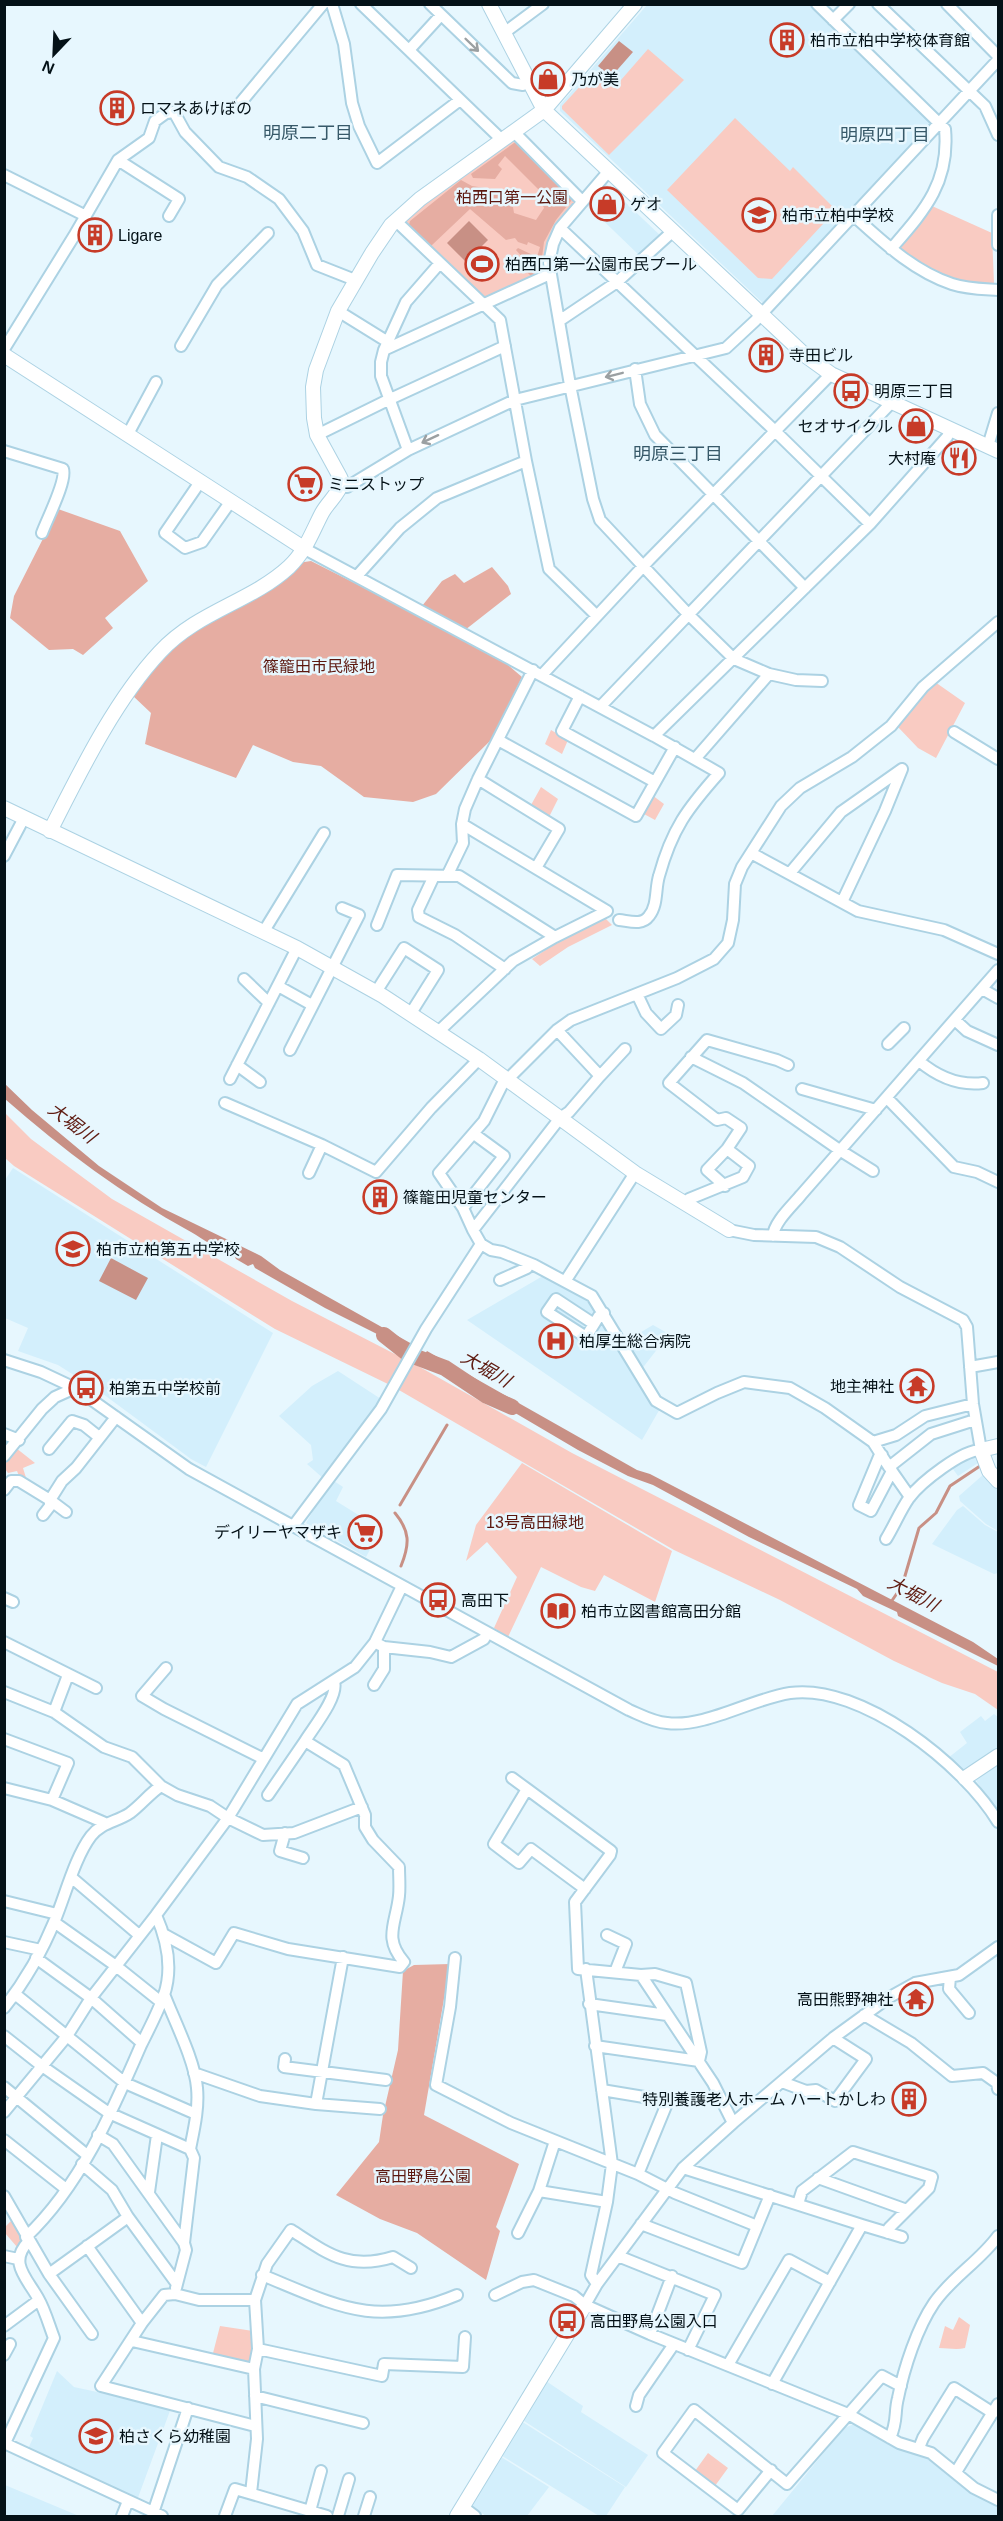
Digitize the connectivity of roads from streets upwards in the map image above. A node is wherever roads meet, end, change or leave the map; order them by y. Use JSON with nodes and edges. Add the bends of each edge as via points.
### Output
{"nodes":[{"id":1,"x":323,"y":4,"type":"edge"},
{"id":2,"x":332,"y":4,"type":"edge"},
{"id":3,"x":361,"y":4,"type":"edge"},
{"id":4,"x":430,"y":4,"type":"edge"},
{"id":5,"x":489,"y":4,"type":"edge"},
{"id":6,"x":543,"y":4,"type":"edge"},
{"id":7,"x":635,"y":4,"type":"edge"},
{"id":8,"x":817,"y":4,"type":"edge"},
{"id":9,"x":849,"y":4,"type":"edge"},
{"id":10,"x":878,"y":4,"type":"edge"},
{"id":11,"x":947,"y":4,"type":"edge"},
{"id":12,"x":441,"y":15,"type":"junction"},
{"id":13,"x":833,"y":20,"type":"junction"},
{"id":14,"x":504,"y":33,"type":"junction"},
{"id":15,"x":409,"y":50,"type":"junction"},
{"id":16,"x":999,"y":58,"type":"edge"},
{"id":17,"x":530,"y":81,"type":"junction"},
{"id":18,"x":970,"y":91,"type":"junction"},
{"id":19,"x":460,"y":100,"type":"junction"},
{"id":20,"x":237,"y":107,"type":"dead end"},
{"id":21,"x":544,"y":110,"type":"junction"},
{"id":22,"x":940,"y":123,"type":"junction"},
{"id":23,"x":514,"y":132,"type":"junction"},
{"id":24,"x":999,"y":135,"type":"edge"},
{"id":25,"x":502,"y":140,"type":"junction"},
{"id":26,"x":118,"y":160,"type":"junction"},
{"id":27,"x":608,"y":172,"type":"junction"},
{"id":28,"x":4,"y":175,"type":"edge"},
{"id":29,"x":582,"y":201,"type":"junction"},
{"id":30,"x":853,"y":215,"type":"junction"},
{"id":31,"x":999,"y":215,"type":"edge"},
{"id":32,"x":86,"y":216,"type":"junction"},
{"id":33,"x":169,"y":216,"type":"dead end"},
{"id":34,"x":396,"y":221,"type":"junction"},
{"id":35,"x":560,"y":228,"type":"junction"},
{"id":36,"x":672,"y":232,"type":"junction"},
{"id":37,"x":268,"y":233,"type":"dead end"},
{"id":38,"x":999,"y":245,"type":"edge"},
{"id":39,"x":891,"y":249,"type":"junction"},
{"id":40,"x":440,"y":263,"type":"junction"},
{"id":41,"x":550,"y":274,"type":"junction"},
{"id":42,"x":355,"y":280,"type":"junction"},
{"id":43,"x":617,"y":282,"type":"junction"},
{"id":44,"x":999,"y":290,"type":"edge"},
{"id":45,"x":483,"y":303,"type":"junction"},
{"id":46,"x":338,"y":311,"type":"junction"},
{"id":47,"x":761,"y":315,"type":"junction"},
{"id":48,"x":559,"y":321,"type":"junction"},
{"id":49,"x":181,"y":346,"type":"dead end"},
{"id":50,"x":386,"y":346,"type":"junction"},
{"id":51,"x":505,"y":346,"type":"junction"},
{"id":52,"x":4,"y":349,"type":"edge"},
{"id":53,"x":4,"y":355,"type":"edge"},
{"id":54,"x":695,"y":355,"type":"junction"},
{"id":55,"x":635,"y":369,"type":"junction"},
{"id":56,"x":831,"y":374,"type":"junction"},
{"id":57,"x":156,"y":382,"type":"dead end"},
{"id":58,"x":570,"y":385,"type":"junction"},
{"id":59,"x":388,"y":400,"type":"junction"},
{"id":60,"x":515,"y":400,"type":"junction"},
{"id":61,"x":892,"y":402,"type":"junction"},
{"id":62,"x":999,"y":413,"type":"edge"},
{"id":63,"x":951,"y":429,"type":"junction"},
{"id":64,"x":775,"y":431,"type":"junction"},
{"id":65,"x":128,"y":434,"type":"junction"},
{"id":66,"x":317,"y":435,"type":"junction"},
{"id":67,"x":993,"y":449,"type":"edge"},
{"id":68,"x":408,"y":450,"type":"junction"},
{"id":69,"x":4,"y":451,"type":"edge"},
{"id":70,"x":526,"y":461,"type":"junction"},
{"id":71,"x":821,"y":476,"type":"junction"},
{"id":72,"x":200,"y":482,"type":"junction"},
{"id":73,"x":342,"y":485,"type":"junction"},
{"id":74,"x":712,"y":495,"type":"junction"},
{"id":75,"x":231,"y":501,"type":"junction"},
{"id":76,"x":870,"y":524,"type":"junction"},
{"id":77,"x":42,"y":533,"type":"dead end"},
{"id":78,"x":759,"y":541,"type":"junction"},
{"id":79,"x":305,"y":549,"type":"junction"},
{"id":80,"x":642,"y":566,"type":"junction"},
{"id":81,"x":357,"y":576,"type":"junction"},
{"id":82,"x":805,"y":588,"type":"junction"},
{"id":83,"x":689,"y":615,"type":"junction"},
{"id":84,"x":597,"y":616,"type":"junction"},
{"id":85,"x":999,"y":622,"type":"edge"},
{"id":86,"x":734,"y":658,"type":"junction"},
{"id":87,"x":537,"y":673,"type":"junction"},
{"id":88,"x":769,"y":674,"type":"junction"},
{"id":89,"x":822,"y":681,"type":"dead end"},
{"id":90,"x":580,"y":696,"type":"junction"},
{"id":91,"x":600,"y":707,"type":"junction"},
{"id":92,"x":954,"y":732,"type":"dead end"},
{"id":93,"x":654,"y":736,"type":"junction"},
{"id":94,"x":498,"y":740,"type":"junction"},
{"id":95,"x":675,"y":747,"type":"junction"},
{"id":96,"x":695,"y":759,"type":"junction"},
{"id":97,"x":999,"y":759,"type":"edge"},
{"id":98,"x":478,"y":779,"type":"junction"},
{"id":99,"x":655,"y":782,"type":"junction"},
{"id":100,"x":4,"y":808,"type":"edge"},
{"id":101,"x":24,"y":818,"type":"junction"},
{"id":102,"x":462,"y":824,"type":"junction"},
{"id":103,"x":50,"y":831,"type":"junction"},
{"id":104,"x":324,"y":833,"type":"dead end"},
{"id":105,"x":751,"y":854,"type":"junction"},
{"id":106,"x":4,"y":856,"type":"edge"},
{"id":107,"x":536,"y":868,"type":"junction"},
{"id":108,"x":790,"y":873,"type":"junction"},
{"id":109,"x":448,"y":874,"type":"junction"},
{"id":110,"x":434,"y":876,"type":"junction"},
{"id":111,"x":842,"y":902,"type":"junction"},
{"id":112,"x":342,"y":908,"type":"dead end"},
{"id":113,"x":619,"y":920,"type":"dead end"},
{"id":114,"x":377,"y":925,"type":"dead end"},
{"id":115,"x":264,"y":931,"type":"junction"},
{"id":116,"x":555,"y":937,"type":"junction"},
{"id":117,"x":297,"y":948,"type":"junction"},
{"id":118,"x":999,"y":954,"type":"edge"},
{"id":119,"x":333,"y":968,"type":"junction"},
{"id":120,"x":505,"y":969,"type":"junction"},
{"id":121,"x":999,"y":970,"type":"edge"},
{"id":122,"x":244,"y":979,"type":"dead end"},
{"id":123,"x":278,"y":986,"type":"junction"},
{"id":124,"x":982,"y":989,"type":"junction"},
{"id":125,"x":376,"y":992,"type":"junction"},
{"id":126,"x":637,"y":994,"type":"junction"},
{"id":127,"x":999,"y":998,"type":"edge"},
{"id":128,"x":269,"y":1003,"type":"junction"},
{"id":129,"x":312,"y":1005,"type":"junction"},
{"id":130,"x":678,"y":1005,"type":"dead end"},
{"id":131,"x":411,"y":1013,"type":"junction"},
{"id":132,"x":955,"y":1020,"type":"junction"},
{"id":133,"x":904,"y":1028,"type":"dead end"},
{"id":134,"x":557,"y":1030,"type":"junction"},
{"id":135,"x":439,"y":1031,"type":"junction"},
{"id":136,"x":888,"y":1044,"type":"dead end"},
{"id":137,"x":999,"y":1045,"type":"edge"},
{"id":138,"x":625,"y":1049,"type":"dead end"},
{"id":139,"x":290,"y":1050,"type":"dead end"},
{"id":140,"x":691,"y":1057,"type":"junction"},
{"id":141,"x":479,"y":1059,"type":"junction"},
{"id":142,"x":919,"y":1061,"type":"junction"},
{"id":143,"x":237,"y":1065,"type":"junction"},
{"id":144,"x":788,"y":1065,"type":"dead end"},
{"id":145,"x":600,"y":1076,"type":"junction"},
{"id":146,"x":230,"y":1079,"type":"dead end"},
{"id":147,"x":508,"y":1080,"type":"junction"},
{"id":148,"x":260,"y":1082,"type":"dead end"},
{"id":149,"x":983,"y":1083,"type":"dead end"},
{"id":150,"x":802,"y":1089,"type":"dead end"},
{"id":151,"x":887,"y":1098,"type":"junction"},
{"id":152,"x":225,"y":1103,"type":"dead end"},
{"id":153,"x":876,"y":1110,"type":"junction"},
{"id":154,"x":560,"y":1118,"type":"junction"},
{"id":155,"x":474,"y":1134,"type":"junction"},
{"id":156,"x":322,"y":1145,"type":"junction"},
{"id":157,"x":727,"y":1149,"type":"junction"},
{"id":158,"x":841,"y":1151,"type":"junction"},
{"id":159,"x":873,"y":1171,"type":"dead end"},
{"id":160,"x":309,"y":1173,"type":"dead end"},
{"id":161,"x":635,"y":1173,"type":"junction"},
{"id":162,"x":999,"y":1182,"type":"edge"},
{"id":163,"x":725,"y":1186,"type":"junction"},
{"id":164,"x":686,"y":1204,"type":"junction"},
{"id":165,"x":463,"y":1208,"type":"junction"},
{"id":166,"x":473,"y":1230,"type":"junction"},
{"id":167,"x":729,"y":1230,"type":"joint"},
{"id":168,"x":773,"y":1236,"type":"junction"},
{"id":169,"x":481,"y":1244,"type":"junction"},
{"id":170,"x":529,"y":1263,"type":"junction"},
{"id":171,"x":500,"y":1280,"type":"dead end"},
{"id":172,"x":566,"y":1281,"type":"junction"},
{"id":173,"x":604,"y":1313,"type":"junction"},
{"id":174,"x":594,"y":1323,"type":"dead end"},
{"id":175,"x":4,"y":1360,"type":"edge"},
{"id":176,"x":999,"y":1362,"type":"edge"},
{"id":177,"x":970,"y":1367,"type":"junction"},
{"id":178,"x":75,"y":1388,"type":"junction"},
{"id":179,"x":973,"y":1404,"type":"junction"},
{"id":180,"x":116,"y":1416,"type":"junction"},
{"id":181,"x":975,"y":1420,"type":"junction"},
{"id":182,"x":4,"y":1434,"type":"edge"},
{"id":183,"x":99,"y":1437,"type":"junction"},
{"id":184,"x":19,"y":1440,"type":"junction"},
{"id":185,"x":873,"y":1442,"type":"junction"},
{"id":186,"x":999,"y":1446,"type":"edge"},
{"id":187,"x":49,"y":1449,"type":"dead end"},
{"id":188,"x":981,"y":1450,"type":"junction"},
{"id":189,"x":882,"y":1455,"type":"junction"},
{"id":190,"x":4,"y":1456,"type":"edge"},
{"id":191,"x":891,"y":1469,"type":"junction"},
{"id":192,"x":998,"y":1480,"type":"edge"},
{"id":193,"x":4,"y":1490,"type":"edge"},
{"id":194,"x":910,"y":1497,"type":"junction"},
{"id":195,"x":50,"y":1500,"type":"junction"},
{"id":196,"x":66,"y":1512,"type":"dead end"},
{"id":197,"x":43,"y":1515,"type":"dead end"},
{"id":198,"x":294,"y":1525,"type":"junction"},
{"id":199,"x":886,"y":1539,"type":"dead end"},
{"id":200,"x":402,"y":1586,"type":"junction"},
{"id":201,"x":487,"y":1633,"type":"junction"},
{"id":202,"x":4,"y":1642,"type":"edge"},
{"id":203,"x":380,"y":1644,"type":"junction"},
{"id":204,"x":166,"y":1668,"type":"dead end"},
{"id":205,"x":68,"y":1675,"type":"junction"},
{"id":206,"x":334,"y":1682,"type":"junction"},
{"id":207,"x":374,"y":1684,"type":"dead end"},
{"id":208,"x":96,"y":1688,"type":"dead end"},
{"id":209,"x":4,"y":1692,"type":"edge"},
{"id":210,"x":54,"y":1712,"type":"junction"},
{"id":211,"x":4,"y":1739,"type":"edge"},
{"id":212,"x":305,"y":1742,"type":"junction"},
{"id":213,"x":999,"y":1756,"type":"edge"},
{"id":214,"x":262,"y":1758,"type":"junction"},
{"id":215,"x":512,"y":1778,"type":"dead end"},
{"id":216,"x":965,"y":1778,"type":"junction"},
{"id":217,"x":161,"y":1786,"type":"junction"},
{"id":218,"x":4,"y":1788,"type":"edge"},
{"id":219,"x":527,"y":1789,"type":"junction"},
{"id":220,"x":268,"y":1795,"type":"dead end"},
{"id":221,"x":52,"y":1800,"type":"junction"},
{"id":222,"x":362,"y":1808,"type":"junction"},
{"id":223,"x":228,"y":1818,"type":"junction"},
{"id":224,"x":999,"y":1822,"type":"edge"},
{"id":225,"x":105,"y":1823,"type":"junction"},
{"id":226,"x":285,"y":1833,"type":"junction"},
{"id":227,"x":303,"y":1858,"type":"dead end"},
{"id":228,"x":71,"y":1877,"type":"junction"},
{"id":229,"x":585,"y":1889,"type":"junction"},
{"id":230,"x":4,"y":1901,"type":"edge"},
{"id":231,"x":156,"y":1915,"type":"junction"},
{"id":232,"x":56,"y":1918,"type":"junction"},
{"id":233,"x":139,"y":1935,"type":"junction"},
{"id":234,"x":165,"y":1935,"type":"junction"},
{"id":235,"x":607,"y":1935,"type":"dead end"},
{"id":236,"x":4,"y":1942,"type":"edge"},
{"id":237,"x":999,"y":1947,"type":"edge"},
{"id":238,"x":38,"y":1954,"type":"junction"},
{"id":239,"x":343,"y":1957,"type":"junction"},
{"id":240,"x":454,"y":1958,"type":"dead end"},
{"id":241,"x":116,"y":1966,"type":"junction"},
{"id":242,"x":586,"y":1969,"type":"junction"},
{"id":243,"x":615,"y":1972,"type":"junction"},
{"id":244,"x":641,"y":1975,"type":"junction"},
{"id":245,"x":950,"y":1977,"type":"junction"},
{"id":246,"x":15,"y":1994,"type":"junction"},
{"id":247,"x":91,"y":1998,"type":"junction"},
{"id":248,"x":163,"y":1998,"type":"junction"},
{"id":249,"x":589,"y":2004,"type":"junction"},
{"id":250,"x":4,"y":2008,"type":"edge"},
{"id":251,"x":969,"y":2013,"type":"dead end"},
{"id":252,"x":667,"y":2015,"type":"junction"},
{"id":253,"x":864,"y":2015,"type":"junction"},
{"id":254,"x":4,"y":2036,"type":"edge"},
{"id":255,"x":66,"y":2036,"type":"junction"},
{"id":256,"x":833,"y":2038,"type":"junction"},
{"id":257,"x":142,"y":2043,"type":"junction"},
{"id":258,"x":595,"y":2046,"type":"junction"},
{"id":259,"x":285,"y":2059,"type":"dead end"},
{"id":260,"x":699,"y":2061,"type":"junction"},
{"id":261,"x":42,"y":2066,"type":"junction"},
{"id":262,"x":194,"y":2073,"type":"junction"},
{"id":263,"x":321,"y":2073,"type":"junction"},
{"id":264,"x":386,"y":2080,"type":"dead end"},
{"id":265,"x":782,"y":2082,"type":"junction"},
{"id":266,"x":125,"y":2083,"type":"junction"},
{"id":267,"x":4,"y":2087,"type":"edge"},
{"id":268,"x":999,"y":2089,"type":"edge"},
{"id":269,"x":602,"y":2090,"type":"junction"},
{"id":270,"x":17,"y":2097,"type":"junction"},
{"id":271,"x":316,"y":2104,"type":"junction"},
{"id":272,"x":380,"y":2109,"type":"dead end"},
{"id":273,"x":4,"y":2112,"type":"edge"},
{"id":274,"x":109,"y":2113,"type":"junction"},
{"id":275,"x":196,"y":2114,"type":"junction"},
{"id":276,"x":733,"y":2123,"type":"junction"},
{"id":277,"x":98,"y":2134,"type":"junction"},
{"id":278,"x":157,"y":2135,"type":"junction"},
{"id":279,"x":4,"y":2140,"type":"edge"},
{"id":280,"x":555,"y":2142,"type":"junction"},
{"id":281,"x":190,"y":2149,"type":"junction"},
{"id":282,"x":85,"y":2160,"type":"junction"},
{"id":283,"x":612,"y":2164,"type":"junction"},
{"id":284,"x":683,"y":2168,"type":"junction"},
{"id":285,"x":638,"y":2174,"type":"junction"},
{"id":286,"x":818,"y":2178,"type":"junction"},
{"id":287,"x":66,"y":2189,"type":"junction"},
{"id":288,"x":667,"y":2189,"type":"junction"},
{"id":289,"x":539,"y":2191,"type":"junction"},
{"id":290,"x":149,"y":2192,"type":"junction"},
{"id":291,"x":770,"y":2195,"type":"junction"},
{"id":292,"x":4,"y":2196,"type":"edge"},
{"id":293,"x":607,"y":2202,"type":"junction"},
{"id":294,"x":798,"y":2204,"type":"junction"},
{"id":295,"x":908,"y":2210,"type":"junction"},
{"id":296,"x":128,"y":2217,"type":"junction"},
{"id":297,"x":641,"y":2224,"type":"junction"},
{"id":298,"x":862,"y":2224,"type":"junction"},
{"id":299,"x":757,"y":2226,"type":"junction"},
{"id":300,"x":518,"y":2233,"type":"dead end"},
{"id":301,"x":888,"y":2233,"type":"junction"},
{"id":302,"x":999,"y":2236,"type":"edge"},
{"id":303,"x":902,"y":2237,"type":"dead end"},
{"id":304,"x":28,"y":2239,"type":"junction"},
{"id":305,"x":184,"y":2243,"type":"junction"},
{"id":306,"x":87,"y":2246,"type":"junction"},
{"id":307,"x":4,"y":2256,"type":"edge"},
{"id":308,"x":618,"y":2256,"type":"junction"},
{"id":309,"x":18,"y":2259,"type":"junction"},
{"id":310,"x":411,"y":2268,"type":"dead end"},
{"id":311,"x":50,"y":2274,"type":"junction"},
{"id":312,"x":262,"y":2275,"type":"junction"},
{"id":313,"x":672,"y":2276,"type":"junction"},
{"id":314,"x":830,"y":2282,"type":"junction"},
{"id":315,"x":597,"y":2284,"type":"junction"},
{"id":316,"x":176,"y":2289,"type":"junction"},
{"id":317,"x":457,"y":2295,"type":"dead end"},
{"id":318,"x":495,"y":2295,"type":"dead end"},
{"id":319,"x":39,"y":2300,"type":"junction"},
{"id":320,"x":255,"y":2300,"type":"junction"},
{"id":321,"x":585,"y":2305,"type":"junction"},
{"id":322,"x":6,"y":2322,"type":"edge"},
{"id":323,"x":142,"y":2323,"type":"junction"},
{"id":324,"x":92,"y":2334,"type":"dead end"},
{"id":325,"x":650,"y":2334,"type":"junction"},
{"id":326,"x":465,"y":2337,"type":"dead end"},
{"id":327,"x":132,"y":2341,"type":"junction"},
{"id":328,"x":10,"y":2344,"type":"dead end"},
{"id":329,"x":674,"y":2344,"type":"junction"},
{"id":330,"x":258,"y":2349,"type":"junction"},
{"id":331,"x":688,"y":2350,"type":"junction"},
{"id":332,"x":4,"y":2355,"type":"edge"},
{"id":333,"x":728,"y":2366,"type":"junction"},
{"id":334,"x":254,"y":2369,"type":"junction"},
{"id":335,"x":772,"y":2384,"type":"junction"},
{"id":336,"x":901,"y":2386,"type":"junction"},
{"id":337,"x":255,"y":2396,"type":"junction"},
{"id":338,"x":636,"y":2406,"type":"dead end"},
{"id":339,"x":188,"y":2408,"type":"junction"},
{"id":340,"x":996,"y":2408,"type":"edge"},
{"id":341,"x":849,"y":2414,"type":"junction"},
{"id":342,"x":363,"y":2423,"type":"dead end"},
{"id":343,"x":255,"y":2426,"type":"junction"},
{"id":344,"x":890,"y":2438,"type":"junction"},
{"id":345,"x":5,"y":2443,"type":"edge"},
{"id":346,"x":919,"y":2448,"type":"junction"},
{"id":347,"x":771,"y":2470,"type":"junction"},
{"id":348,"x":321,"y":2471,"type":"dead end"},
{"id":349,"x":956,"y":2472,"type":"junction"},
{"id":350,"x":349,"y":2479,"type":"dead end"},
{"id":351,"x":251,"y":2493,"type":"junction"},
{"id":352,"x":370,"y":2497,"type":"dead end"},
{"id":353,"x":999,"y":2500,"type":"edge"},
{"id":354,"x":128,"y":2501,"type":"junction"},
{"id":355,"x":310,"y":2511,"type":"junction"},
{"id":356,"x":460,"y":2512,"type":"edge"},
{"id":357,"x":158,"y":2515,"type":"edge"},
{"id":358,"x":122,"y":2517,"type":"edge"},
{"id":359,"x":225,"y":2517,"type":"edge"},
{"id":360,"x":327,"y":2517,"type":"edge"},
{"id":361,"x":338,"y":2517,"type":"edge"},
{"id":362,"x":364,"y":2517,"type":"edge"},
{"id":363,"x":475,"y":2517,"type":"edge"}],
"edges":[{"from":1,"to":20,"type":"street"},
{"from":2,"to":19,"type":"street","via":[[344,44],[352,103],[377,163]]},
{"from":3,"to":15,"type":"street"},
{"from":4,"to":12,"type":"street"},
{"from":5,"to":14,"type":"street"},
{"from":6,"to":14,"type":"street"},
{"from":7,"to":21,"type":"street"},
{"from":8,"to":13,"type":"street"},
{"from":9,"to":13,"type":"street"},
{"from":10,"to":18,"type":"street"},
{"from":11,"to":16,"type":"street"},
{"from":12,"to":15,"type":"street"},
{"from":12,"to":17,"type":"street","one_way":true,"via":[[512,83],[523,86]]},
{"from":13,"to":22,"type":"street"},
{"from":14,"to":17,"type":"street"},
{"from":15,"to":19,"type":"street"},
{"from":16,"to":18,"type":"street"},
{"from":17,"to":21,"type":"street"},
{"from":18,"to":22,"type":"street"},
{"from":18,"to":24,"type":"street","via":[[985,106]]},
{"from":19,"to":25,"type":"street"},
{"from":21,"to":23,"type":"street"},
{"from":21,"to":27,"type":"street"},
{"from":22,"to":30,"type":"street"},
{"from":22,"to":39,"type":"street","via":[[945,129],[947,149],[944,170],[931,200]]},
{"from":23,"to":25,"type":"street"},
{"from":23,"to":29,"type":"street"},
{"from":25,"to":34,"type":"street"},
{"from":26,"to":32,"type":"street"},
{"from":26,"to":33,"type":"street","via":[[179,199]]},
{"from":26,"to":42,"type":"street","via":[[149,138],[155,121],[174,112],[185,132],[219,167],[248,177],[279,199],[303,231],[317,265]]},
{"from":27,"to":29,"type":"street"},
{"from":27,"to":36,"type":"street"},
{"from":28,"to":32,"type":"street"},
{"from":29,"to":35,"type":"street"},
{"from":30,"to":39,"type":"street"},
{"from":30,"to":47,"type":"street"},
{"from":31,"to":38,"type":"street"},
{"from":32,"to":52,"type":"street"},
{"from":34,"to":40,"type":"street"},
{"from":34,"to":42,"type":"street"},
{"from":35,"to":41,"type":"street","via":[[553,244]]},
{"from":35,"to":43,"type":"street"},
{"from":36,"to":43,"type":"street"},
{"from":36,"to":47,"type":"street"},
{"from":37,"to":49,"type":"street","via":[[217,285]]},
{"from":39,"to":44,"type":"street","via":[[943,280],[968,288]]},
{"from":40,"to":45,"type":"street"},
{"from":40,"to":50,"type":"street","via":[[406,302]]},
{"from":41,"to":45,"type":"street"},
{"from":41,"to":48,"type":"street"},
{"from":42,"to":46,"type":"street"},
{"from":43,"to":48,"type":"street"},
{"from":43,"to":54,"type":"street"},
{"from":45,"to":50,"type":"street"},
{"from":45,"to":51,"type":"street","via":[[500,320]]},
{"from":46,"to":50,"type":"street"},
{"from":46,"to":66,"type":"street","via":[[315,378]]},
{"from":47,"to":54,"type":"street","via":[[726,348]]},
{"from":47,"to":56,"type":"street"},
{"from":48,"to":58,"type":"street"},
{"from":50,"to":59,"type":"street","via":[[381,376]]},
{"from":51,"to":59,"type":"street"},
{"from":51,"to":60,"type":"street"},
{"from":53,"to":65,"type":"street"},
{"from":54,"to":55,"type":"street"},
{"from":54,"to":64,"type":"street"},
{"from":55,"to":58,"type":"street","one_way":true},
{"from":55,"to":74,"type":"street","via":[[640,404],[655,435]]},
{"from":56,"to":61,"type":"street"},
{"from":56,"to":64,"type":"street"},
{"from":57,"to":65,"type":"street"},
{"from":58,"to":60,"type":"street"},
{"from":58,"to":80,"type":"street","via":[[592,500],[600,520]]},
{"from":59,"to":66,"type":"street"},
{"from":59,"to":68,"type":"street"},
{"from":60,"to":68,"type":"street","one_way":true},
{"from":60,"to":70,"type":"street"},
{"from":61,"to":63,"type":"street"},
{"from":61,"to":71,"type":"street"},
{"from":62,"to":67,"type":"street"},
{"from":63,"to":67,"type":"street"},
{"from":63,"to":76,"type":"street"},
{"from":64,"to":71,"type":"street"},
{"from":64,"to":74,"type":"street"},
{"from":65,"to":72,"type":"street"},
{"from":66,"to":73,"type":"street"},
{"from":68,"to":73,"type":"street","via":[[347,487]]},
{"from":69,"to":77,"type":"street","via":[[63,469],[61,485]]},
{"from":70,"to":81,"type":"street","via":[[437,498],[400,528]]},
{"from":70,"to":84,"type":"street","via":[[549,569]]},
{"from":71,"to":76,"type":"street"},
{"from":71,"to":78,"type":"street"},
{"from":72,"to":75,"type":"street"},
{"from":72,"to":75,"type":"street","via":[[165,533],[185,548],[202,542]]},
{"from":73,"to":79,"type":"street","via":[[324,510]]},
{"from":74,"to":78,"type":"street"},
{"from":74,"to":80,"type":"street"},
{"from":75,"to":79,"type":"street"},
{"from":76,"to":82,"type":"street"},
{"from":78,"to":82,"type":"street"},
{"from":78,"to":83,"type":"street"},
{"from":79,"to":81,"type":"street"},
{"from":79,"to":103,"type":"street","via":[[288,567],[244,597],[203,616],[161,650],[99,739]]},
{"from":80,"to":83,"type":"street"},
{"from":80,"to":84,"type":"street"},
{"from":81,"to":87,"type":"street"},
{"from":82,"to":86,"type":"street"},
{"from":83,"to":86,"type":"street"},
{"from":83,"to":91,"type":"street"},
{"from":84,"to":87,"type":"street"},
{"from":85,"to":105,"type":"street","via":[[923,687],[891,726],[852,757],[800,788],[781,806]]},
{"from":86,"to":88,"type":"street"},
{"from":86,"to":93,"type":"street"},
{"from":87,"to":90,"type":"street"},
{"from":87,"to":94,"type":"street"},
{"from":88,"to":89,"type":"street"},
{"from":88,"to":96,"type":"street"},
{"from":90,"to":91,"type":"street"},
{"from":90,"to":99,"type":"street","via":[[562,731]]},
{"from":91,"to":93,"type":"street"},
{"from":92,"to":97,"type":"street"},
{"from":93,"to":95,"type":"street"},
{"from":94,"to":98,"type":"street"},
{"from":94,"to":99,"type":"street","via":[[636,816]]},
{"from":95,"to":96,"type":"street"},
{"from":95,"to":99,"type":"street"},
{"from":96,"to":113,"type":"street","via":[[719,773],[673,833],[648,918],[638,923]]},
{"from":98,"to":102,"type":"street"},
{"from":98,"to":107,"type":"street","via":[[559,829]]},
{"from":100,"to":101,"type":"street"},
{"from":101,"to":103,"type":"street"},
{"from":101,"to":106,"type":"street"},
{"from":102,"to":107,"type":"street"},
{"from":102,"to":109,"type":"street","via":[[463,843]]},
{"from":103,"to":115,"type":"street"},
{"from":104,"to":115,"type":"street"},
{"from":105,"to":108,"type":"street"},
{"from":105,"to":126,"type":"street","via":[[735,884],[728,943],[714,959]]},
{"from":107,"to":116,"type":"street","via":[[607,911]]},
{"from":108,"to":111,"type":"street"},
{"from":108,"to":111,"type":"street","via":[[841,812],[902,769]]},
{"from":109,"to":110,"type":"street"},
{"from":109,"to":116,"type":"street","via":[[459,876]]},
{"from":110,"to":114,"type":"street","via":[[397,875]]},
{"from":110,"to":120,"type":"street","via":[[418,910],[419,917],[455,935]]},
{"from":111,"to":118,"type":"street","via":[[858,910],[944,930]]},
{"from":112,"to":119,"type":"street","via":[[359,915]]},
{"from":115,"to":117,"type":"street"},
{"from":116,"to":120,"type":"street"},
{"from":117,"to":119,"type":"street"},
{"from":117,"to":123,"type":"street"},
{"from":119,"to":125,"type":"street"},
{"from":119,"to":129,"type":"street"},
{"from":120,"to":135,"type":"street"},
{"from":121,"to":124,"type":"street"},
{"from":122,"to":128,"type":"street"},
{"from":123,"to":128,"type":"street"},
{"from":123,"to":129,"type":"street"},
{"from":124,"to":127,"type":"street"},
{"from":124,"to":132,"type":"street"},
{"from":125,"to":131,"type":"street"},
{"from":125,"to":131,"type":"street","via":[[404,948],[438,970]]},
{"from":126,"to":130,"type":"street","via":[[646,1013],[661,1029],[676,1015]]},
{"from":126,"to":134,"type":"street","via":[[571,1020]]},
{"from":128,"to":143,"type":"street"},
{"from":129,"to":139,"type":"street"},
{"from":131,"to":135,"type":"street"},
{"from":132,"to":137,"type":"street"},
{"from":132,"to":142,"type":"street"},
{"from":133,"to":136,"type":"street"},
{"from":134,"to":145,"type":"street"},
{"from":134,"to":147,"type":"street"},
{"from":135,"to":141,"type":"street"},
{"from":138,"to":145,"type":"street"},
{"from":140,"to":144,"type":"street","via":[[708,1040]]},
{"from":140,"to":157,"type":"street","via":[[669,1083],[717,1120],[726,1118],[741,1128]]},
{"from":140,"to":158,"type":"street","via":[[743,1083]]},
{"from":141,"to":147,"type":"street"},
{"from":141,"to":156,"type":"street","via":[[376,1172]]},
{"from":142,"to":149,"type":"street","via":[[932,1073],[965,1085]]},
{"from":142,"to":151,"type":"street"},
{"from":143,"to":146,"type":"street"},
{"from":143,"to":148,"type":"street"},
{"from":145,"to":154,"type":"street"},
{"from":147,"to":154,"type":"street"},
{"from":147,"to":155,"type":"street"},
{"from":150,"to":153,"type":"street"},
{"from":151,"to":153,"type":"street"},
{"from":151,"to":162,"type":"street","via":[[954,1167]]},
{"from":152,"to":156,"type":"street"},
{"from":153,"to":158,"type":"street"},
{"from":154,"to":161,"type":"street"},
{"from":154,"to":166,"type":"street"},
{"from":155,"to":165,"type":"street","via":[[439,1173]]},
{"from":155,"to":165,"type":"street","via":[[504,1156]]},
{"from":156,"to":160,"type":"street"},
{"from":157,"to":163,"type":"street","via":[[706,1170]]},
{"from":157,"to":163,"type":"street","via":[[749,1166],[743,1177]]},
{"from":158,"to":159,"type":"street"},
{"from":158,"to":168,"type":"street","via":[[780,1220]]},
{"from":161,"to":164,"type":"street"},
{"from":161,"to":172,"type":"street"},
{"from":163,"to":164,"type":"street","via":[[689,1199]]},
{"from":164,"to":167,"type":"street"},
{"from":165,"to":166,"type":"street"},
{"from":166,"to":169,"type":"street"},
{"from":167,"to":168,"type":"street"},
{"from":168,"to":177,"type":"street","via":[[816,1237],[840,1247],[900,1287],[956,1315],[967,1327]]},
{"from":169,"to":170,"type":"street"},
{"from":169,"to":198,"type":"street","via":[[381,1409]]},
{"from":170,"to":171,"type":"street","via":[[527,1268]]},
{"from":170,"to":172,"type":"street"},
{"from":172,"to":173,"type":"street","via":[[592,1296]]},
{"from":173,"to":174,"type":"street"},
{"from":173,"to":185,"type":"street","via":[[656,1401],[677,1413],[744,1383],[790,1388]]},
{"from":175,"to":178,"type":"street"},
{"from":176,"to":177,"type":"street"},
{"from":177,"to":179,"type":"street"},
{"from":178,"to":180,"type":"street"},
{"from":178,"to":184,"type":"street","via":[[55,1397],[42,1409]]},
{"from":179,"to":181,"type":"street"},
{"from":179,"to":185,"type":"street","via":[[925,1416],[896,1435]]},
{"from":180,"to":183,"type":"street"},
{"from":180,"to":198,"type":"street","via":[[189,1468]]},
{"from":181,"to":188,"type":"street"},
{"from":181,"to":191,"type":"street","via":[[931,1434]]},
{"from":182,"to":184,"type":"street"},
{"from":183,"to":187,"type":"street","via":[[72,1421]]},
{"from":183,"to":195,"type":"street"},
{"from":184,"to":190,"type":"street"},
{"from":185,"to":189,"type":"street"},
{"from":186,"to":188,"type":"street"},
{"from":188,"to":192,"type":"street","via":[[988,1471]]},
{"from":188,"to":194,"type":"street","via":[[956,1458]]},
{"from":189,"to":191,"type":"street"},
{"from":189,"to":191,"type":"street","via":[[859,1505],[871,1511]]},
{"from":191,"to":194,"type":"street"},
{"from":193,"to":195,"type":"street","via":[[11,1481],[19,1481]]},
{"from":194,"to":199,"type":"street"},
{"from":195,"to":196,"type":"street"},
{"from":195,"to":197,"type":"street"},
{"from":198,"to":200,"type":"street"},
{"from":200,"to":201,"type":"street"},
{"from":200,"to":203,"type":"street"},
{"from":201,"to":203,"type":"street","via":[[451,1657]]},
{"from":201,"to":216,"type":"street","via":[[629,1710],[668,1724],[701,1721],[793,1693],[846,1699],[910,1736]]},
{"from":202,"to":205,"type":"street"},
{"from":203,"to":206,"type":"street"},
{"from":203,"to":207,"type":"street","via":[[384,1669]]},
{"from":204,"to":214,"type":"street","via":[[142,1696]]},
{"from":205,"to":208,"type":"street"},
{"from":205,"to":210,"type":"street"},
{"from":206,"to":212,"type":"street","via":[[334,1696]]},
{"from":206,"to":214,"type":"street","via":[[297,1704]]},
{"from":209,"to":210,"type":"street"},
{"from":210,"to":217,"type":"street","via":[[104,1747],[132,1756]]},
{"from":211,"to":221,"type":"street","via":[[68,1763]]},
{"from":212,"to":220,"type":"street"},
{"from":212,"to":222,"type":"street","via":[[344,1765]]},
{"from":213,"to":216,"type":"street"},
{"from":214,"to":223,"type":"street"},
{"from":215,"to":219,"type":"street"},
{"from":216,"to":224,"type":"street"},
{"from":217,"to":223,"type":"street","via":[[210,1806]]},
{"from":217,"to":225,"type":"street","via":[[129,1814]]},
{"from":218,"to":221,"type":"street"},
{"from":219,"to":229,"type":"street","via":[[611,1851]]},
{"from":219,"to":229,"type":"street","via":[[494,1844],[519,1863],[531,1849]]},
{"from":221,"to":225,"type":"street"},
{"from":222,"to":226,"type":"street"},
{"from":222,"to":239,"type":"street","via":[[365,1827],[373,1840],[399,1867],[399,1895],[391,1941],[404,1962],[400,1967]]},
{"from":223,"to":226,"type":"street","via":[[263,1834]]},
{"from":223,"to":231,"type":"street"},
{"from":225,"to":228,"type":"street","via":[[90,1837]]},
{"from":226,"to":227,"type":"street","via":[[280,1851]]},
{"from":228,"to":232,"type":"street"},
{"from":228,"to":233,"type":"street"},
{"from":229,"to":242,"type":"street","via":[[575,1902],[578,1969]]},
{"from":230,"to":232,"type":"street"},
{"from":231,"to":233,"type":"street"},
{"from":231,"to":234,"type":"street"},
{"from":232,"to":238,"type":"street"},
{"from":232,"to":241,"type":"street"},
{"from":233,"to":241,"type":"street"},
{"from":234,"to":239,"type":"street","via":[[216,1963],[234,1933],[288,1949]]},
{"from":234,"to":248,"type":"street","via":[[169,1952]]},
{"from":235,"to":243,"type":"street","via":[[626,1944]]},
{"from":236,"to":238,"type":"street"},
{"from":237,"to":245,"type":"street","via":[[967,1971]]},
{"from":238,"to":246,"type":"street"},
{"from":238,"to":247,"type":"street"},
{"from":239,"to":263,"type":"street"},
{"from":240,"to":280,"type":"street","via":[[436,2085]]},
{"from":241,"to":247,"type":"street"},
{"from":241,"to":248,"type":"street"},
{"from":242,"to":243,"type":"street"},
{"from":242,"to":249,"type":"street"},
{"from":243,"to":244,"type":"street"},
{"from":244,"to":252,"type":"street"},
{"from":244,"to":260,"type":"street","via":[[655,1974],[686,1983]]},
{"from":245,"to":251,"type":"street","via":[[949,1989]]},
{"from":245,"to":253,"type":"street","via":[[915,1983]]},
{"from":246,"to":250,"type":"street"},
{"from":246,"to":255,"type":"street"},
{"from":247,"to":255,"type":"street"},
{"from":247,"to":257,"type":"street"},
{"from":248,"to":257,"type":"street"},
{"from":248,"to":262,"type":"street"},
{"from":249,"to":252,"type":"street"},
{"from":249,"to":258,"type":"street"},
{"from":252,"to":260,"type":"street"},
{"from":253,"to":256,"type":"street"},
{"from":253,"to":268,"type":"street","via":[[898,2034],[952,2076],[983,2073]]},
{"from":254,"to":261,"type":"street"},
{"from":255,"to":261,"type":"street"},
{"from":255,"to":266,"type":"street"},
{"from":256,"to":265,"type":"street"},
{"from":256,"to":265,"type":"street","via":[[866,2059],[835,2101],[816,2090],[806,2091]]},
{"from":257,"to":266,"type":"street"},
{"from":258,"to":260,"type":"street"},
{"from":258,"to":269,"type":"street"},
{"from":259,"to":263,"type":"street","via":[[284,2067]]},
{"from":260,"to":276,"type":"street"},
{"from":261,"to":270,"type":"street"},
{"from":261,"to":274,"type":"street"},
{"from":262,"to":271,"type":"street","via":[[260,2096]]},
{"from":262,"to":275,"type":"street"},
{"from":263,"to":264,"type":"street"},
{"from":263,"to":271,"type":"street"},
{"from":265,"to":276,"type":"street"},
{"from":266,"to":274,"type":"street"},
{"from":266,"to":275,"type":"street"},
{"from":267,"to":270,"type":"street"},
{"from":269,"to":283,"type":"street"},
{"from":269,"to":285,"type":"street","via":[[668,2101]]},
{"from":270,"to":273,"type":"street"},
{"from":270,"to":282,"type":"street"},
{"from":271,"to":272,"type":"street"},
{"from":274,"to":277,"type":"street"},
{"from":274,"to":278,"type":"street"},
{"from":275,"to":281,"type":"street"},
{"from":276,"to":284,"type":"street"},
{"from":277,"to":282,"type":"street"},
{"from":277,"to":290,"type":"street","via":[[113,2144]]},
{"from":278,"to":281,"type":"street"},
{"from":278,"to":290,"type":"street"},
{"from":279,"to":287,"type":"street"},
{"from":280,"to":283,"type":"street"},
{"from":280,"to":289,"type":"street"},
{"from":281,"to":305,"type":"street","via":[[194,2157]]},
{"from":282,"to":287,"type":"street"},
{"from":282,"to":296,"type":"street","via":[[112,2190]]},
{"from":283,"to":285,"type":"street"},
{"from":283,"to":293,"type":"street"},
{"from":284,"to":288,"type":"street"},
{"from":284,"to":291,"type":"street"},
{"from":285,"to":288,"type":"street"},
{"from":286,"to":294,"type":"street","via":[[802,2191]]},
{"from":286,"to":295,"type":"street"},
{"from":286,"to":295,"type":"street","via":[[853,2152],[932,2177],[929,2188]]},
{"from":287,"to":304,"type":"street"},
{"from":288,"to":297,"type":"street"},
{"from":288,"to":299,"type":"street"},
{"from":289,"to":293,"type":"street"},
{"from":289,"to":300,"type":"street"},
{"from":290,"to":305,"type":"street"},
{"from":291,"to":294,"type":"street"},
{"from":291,"to":299,"type":"street"},
{"from":292,"to":304,"type":"street"},
{"from":293,"to":315,"type":"street","via":[[591,2275]]},
{"from":294,"to":298,"type":"street"},
{"from":295,"to":301,"type":"street"},
{"from":296,"to":306,"type":"street"},
{"from":296,"to":316,"type":"street"},
{"from":297,"to":299,"type":"street","via":[[742,2263]]},
{"from":297,"to":308,"type":"street"},
{"from":298,"to":301,"type":"street"},
{"from":298,"to":314,"type":"street"},
{"from":301,"to":303,"type":"street"},
{"from":302,"to":336,"type":"street","via":[[933,2304],[904,2368]]},
{"from":304,"to":309,"type":"street"},
{"from":304,"to":311,"type":"street"},
{"from":305,"to":316,"type":"street","via":[[186,2250]]},
{"from":306,"to":311,"type":"street"},
{"from":306,"to":323,"type":"street"},
{"from":307,"to":309,"type":"street"},
{"from":308,"to":313,"type":"street"},
{"from":308,"to":315,"type":"street"},
{"from":309,"to":319,"type":"street"},
{"from":310,"to":312,"type":"street","via":[[393,2257],[371,2262],[335,2258],[291,2230]]},
{"from":311,"to":324,"type":"street"},
{"from":312,"to":317,"type":"street","via":[[338,2306],[368,2312],[403,2312]]},
{"from":312,"to":320,"type":"street"},
{"from":313,"to":325,"type":"street"},
{"from":313,"to":331,"type":"street","via":[[715,2295]]},
{"from":314,"to":333,"type":"street","via":[[789,2260]]},
{"from":314,"to":335,"type":"street"},
{"from":315,"to":321,"type":"street"},
{"from":316,"to":320,"type":"street","via":[[199,2300]]},
{"from":316,"to":323,"type":"street","via":[[164,2295]]},
{"from":318,"to":321,"type":"street","via":[[534,2280],[574,2296]]},
{"from":319,"to":322,"type":"street"},
{"from":319,"to":345,"type":"street","via":[[54,2338]]},
{"from":320,"to":330,"type":"street"},
{"from":321,"to":325,"type":"street"},
{"from":321,"to":356,"type":"street"},
{"from":323,"to":327,"type":"street"},
{"from":325,"to":329,"type":"street"},
{"from":326,"to":330,"type":"street","via":[[463,2367],[384,2364],[382,2376]]},
{"from":327,"to":334,"type":"street"},
{"from":327,"to":339,"type":"street","via":[[101,2386]]},
{"from":328,"to":332,"type":"street"},
{"from":329,"to":331,"type":"street"},
{"from":329,"to":338,"type":"street","via":[[639,2395]]},
{"from":330,"to":334,"type":"street"},
{"from":331,"to":333,"type":"street"},
{"from":333,"to":335,"type":"street"},
{"from":334,"to":337,"type":"street"},
{"from":335,"to":341,"type":"street"},
{"from":336,"to":341,"type":"street","via":[[882,2376]]},
{"from":336,"to":344,"type":"street","via":[[896,2425]]},
{"from":337,"to":342,"type":"street"},
{"from":337,"to":343,"type":"street"},
{"from":339,"to":343,"type":"street"},
{"from":339,"to":357,"type":"street"},
{"from":340,"to":346,"type":"street","via":[[954,2388]]},
{"from":340,"to":349,"type":"street"},
{"from":341,"to":344,"type":"street"},
{"from":341,"to":347,"type":"street","via":[[787,2484]]},
{"from":343,"to":351,"type":"street"},
{"from":344,"to":346,"type":"street"},
{"from":345,"to":354,"type":"street"},
{"from":346,"to":349,"type":"street"},
{"from":347,"to":347,"type":"street","via":[[694,2410],[663,2453],[738,2510]]},
{"from":348,"to":355,"type":"street"},
{"from":349,"to":353,"type":"street","via":[[974,2488]]},
{"from":350,"to":361,"type":"street"},
{"from":351,"to":355,"type":"street"},
{"from":351,"to":359,"type":"street","via":[[235,2489]]},
{"from":352,"to":362,"type":"street"},
{"from":354,"to":357,"type":"street"},
{"from":354,"to":358,"type":"street"},
{"from":355,"to":360,"type":"street"},
{"from":356,"to":363,"type":"street"}]}
